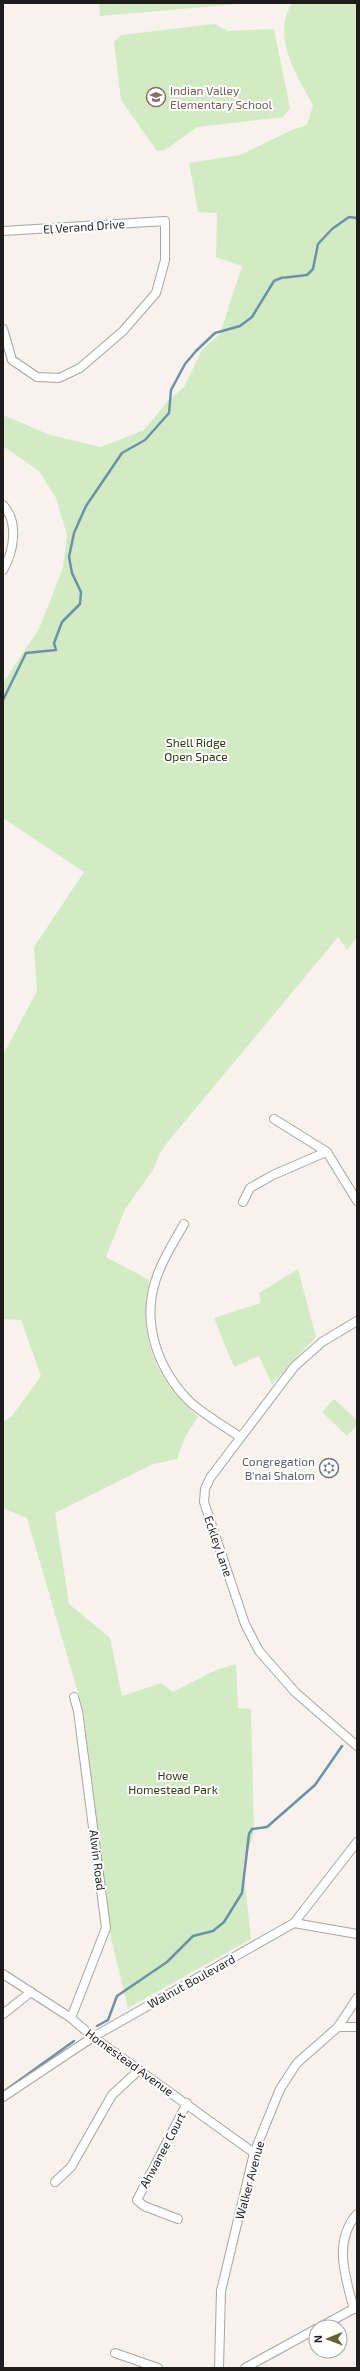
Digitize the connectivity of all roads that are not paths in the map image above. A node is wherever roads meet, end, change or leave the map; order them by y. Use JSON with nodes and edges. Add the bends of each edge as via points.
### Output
{"nodes":[{"id":1,"x":3,"y":231,"type":"edge"},
{"id":2,"x":3,"y":329,"type":"edge"},
{"id":3,"x":3,"y":506,"type":"edge"},
{"id":4,"x":3,"y":570,"type":"edge"},
{"id":5,"x":274,"y":1119,"type":"dead end"},
{"id":6,"x":326,"y":1152,"type":"junction"},
{"id":7,"x":357,"y":1201,"type":"edge"},
{"id":8,"x":243,"y":1202,"type":"dead end"},
{"id":9,"x":184,"y":1224,"type":"dead end"},
{"id":10,"x":357,"y":1321,"type":"edge"},
{"id":11,"x":240,"y":1437,"type":"junction"},
{"id":12,"x":74,"y":1697,"type":"dead end"},
{"id":13,"x":357,"y":1746,"type":"edge"},
{"id":14,"x":357,"y":1842,"type":"edge"},
{"id":15,"x":294,"y":1923,"type":"junction"},
{"id":16,"x":357,"y":1934,"type":"edge"},
{"id":17,"x":3,"y":1974,"type":"edge"},
{"id":18,"x":31,"y":1992,"type":"junction"},
{"id":19,"x":357,"y":1998,"type":"edge"},
{"id":20,"x":3,"y":2014,"type":"edge"},
{"id":21,"x":71,"y":2018,"type":"junction"},
{"id":22,"x":338,"y":2027,"type":"junction"},
{"id":23,"x":357,"y":2027,"type":"edge"},
{"id":24,"x":93,"y":2037,"type":"junction"},
{"id":25,"x":139,"y":2070,"type":"junction"},
{"id":26,"x":3,"y":2098,"type":"edge"},
{"id":27,"x":187,"y":2103,"type":"junction"},
{"id":28,"x":254,"y":2153,"type":"junction"},
{"id":29,"x":55,"y":2182,"type":"dead end"},
{"id":30,"x":357,"y":2214,"type":"edge"},
{"id":31,"x":178,"y":2218,"type":"dead end"},
{"id":32,"x":355,"y":2308,"type":"edge"},
{"id":33,"x":335,"y":2319,"type":"edge"},
{"id":34,"x":308,"y":2333,"type":"edge"},
{"id":35,"x":115,"y":2353,"type":"dead end"},
{"id":36,"x":158,"y":2368,"type":"edge"},
{"id":37,"x":219,"y":2368,"type":"edge"},
{"id":38,"x":245,"y":2368,"type":"edge"}],
"edges":[{"from":1,"to":2,"type":"street","name":"El Verand Drive","via":[[165,221],[165,260],[156,293],[123,331],[80,368],[59,378],[37,377],[12,360]]},
{"from":3,"to":4,"type":"street","via":[[10,512],[15,534]]},
{"from":5,"to":6,"type":"street"},
{"from":6,"to":7,"type":"street"},
{"from":6,"to":8,"type":"street","via":[[250,1188]]},
{"from":9,"to":11,"type":"street","via":[[156,1279],[150,1305],[154,1344],[168,1375],[191,1402]]},
{"from":10,"to":11,"type":"street","name":"Eckley Lane","via":[[322,1342],[294,1367]]},
{"from":11,"to":13,"type":"street","name":"Eckley Lane","via":[[210,1478],[205,1489],[204,1502],[244,1624],[259,1651],[294,1692]]},
{"from":12,"to":21,"type":"street","name":"Alwin Road","via":[[78,1711],[106,1928]]},
{"from":14,"to":15,"type":"street","name":"Walnut Boulevard"},
{"from":15,"to":16,"type":"street"},
{"from":15,"to":24,"type":"street","name":"Walnut Boulevard"},
{"from":17,"to":18,"type":"street","name":"Homestead Avenue"},
{"from":18,"to":20,"type":"street"},
{"from":18,"to":21,"type":"street","name":"Homestead Avenue"},
{"from":19,"to":22,"type":"street","name":"Walker Avenue"},
{"from":21,"to":24,"type":"street","name":"Homestead Avenue"},
{"from":22,"to":23,"type":"street"},
{"from":22,"to":28,"type":"street","name":"Walker Avenue","via":[[297,2063],[280,2089]]},
{"from":24,"to":25,"type":"street","name":"Homestead Avenue"},
{"from":24,"to":26,"type":"street","name":"Walnut Boulevard"},
{"from":25,"to":27,"type":"street","name":"Homestead Avenue"},
{"from":25,"to":29,"type":"street","via":[[112,2095],[71,2167]]},
{"from":27,"to":28,"type":"street","name":"Homestead Avenue"},
{"from":27,"to":31,"type":"street","name":"Ahwanee Court","via":[[137,2200],[144,2206]]},
{"from":28,"to":37,"type":"street","name":"Walker Avenue","via":[[221,2291]]},
{"from":30,"to":32,"type":"street","via":[[349,2222],[342,2240],[346,2278]]},
{"from":32,"to":33,"type":"street"},
{"from":34,"to":38,"type":"street"},
{"from":35,"to":36,"type":"street"}]}
